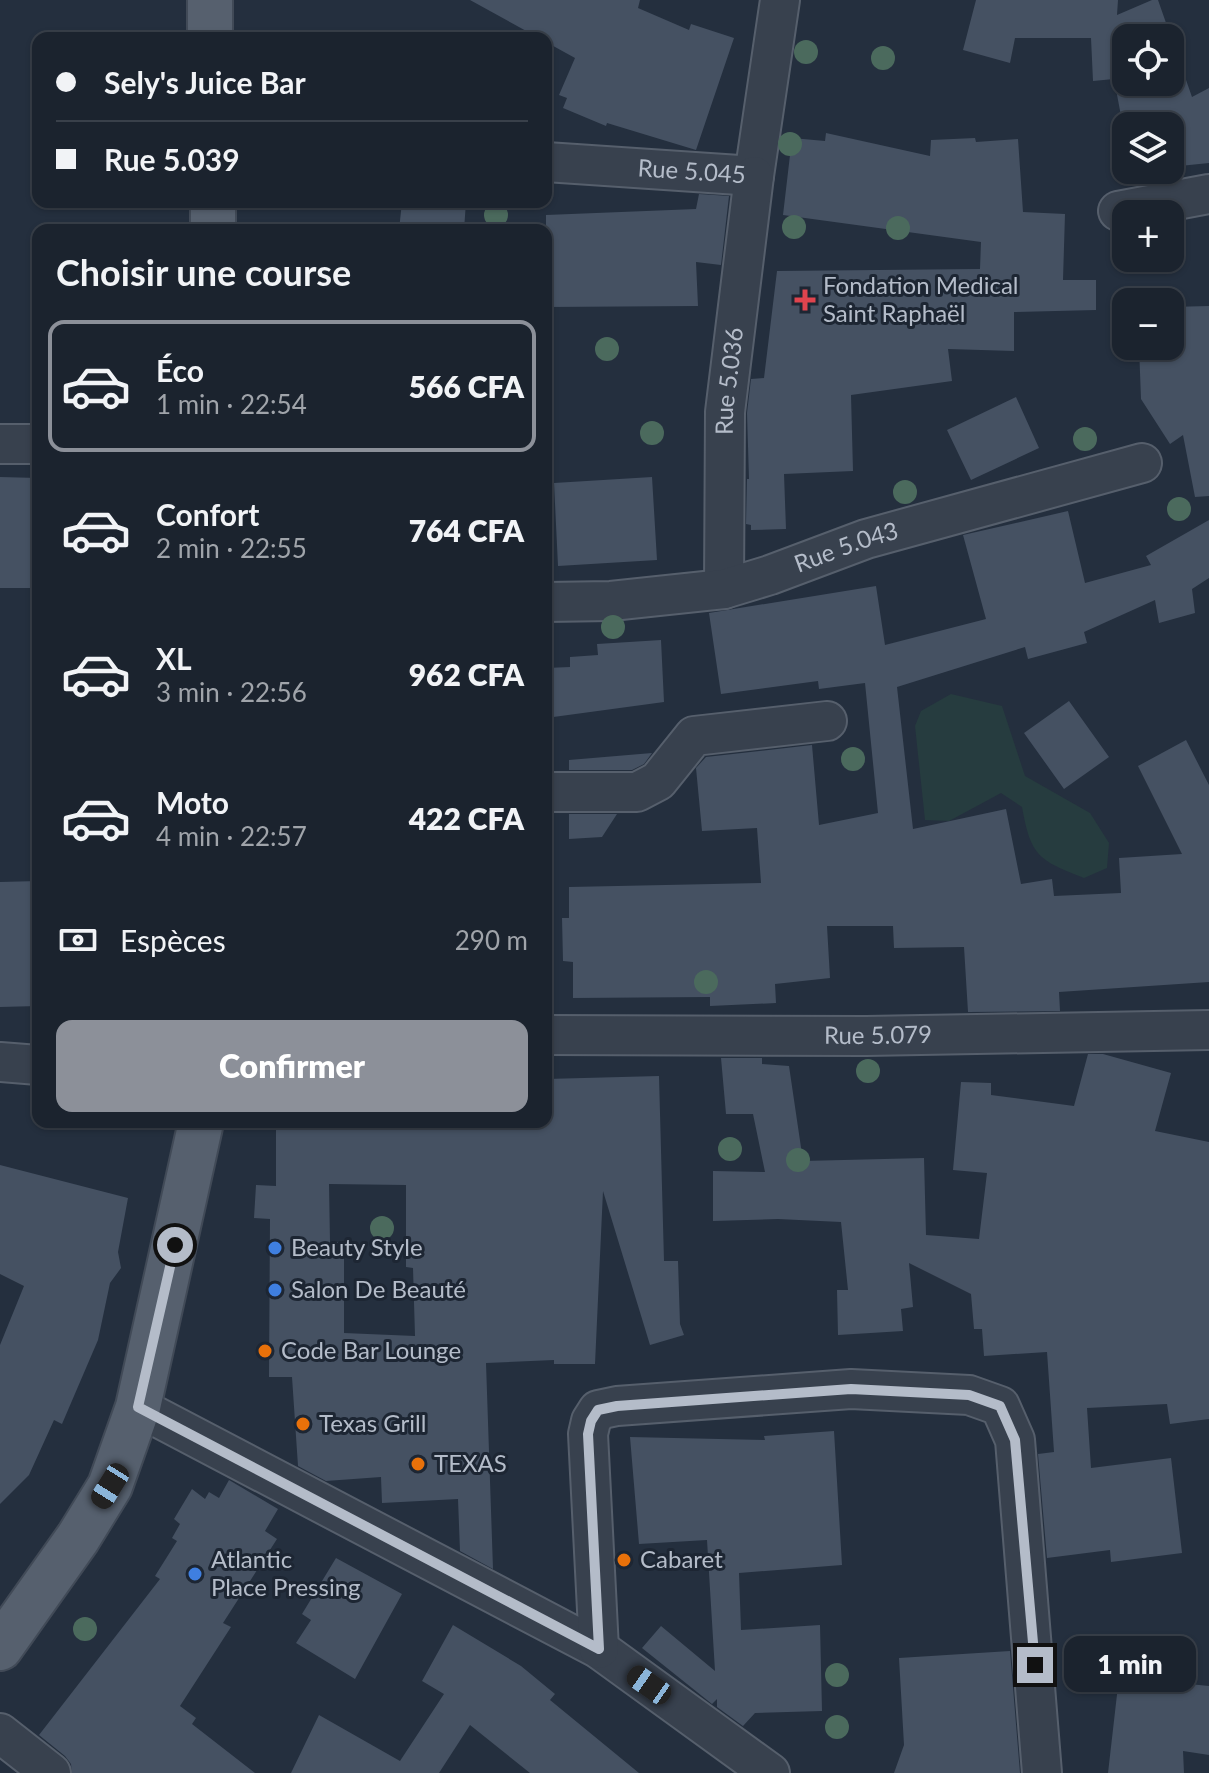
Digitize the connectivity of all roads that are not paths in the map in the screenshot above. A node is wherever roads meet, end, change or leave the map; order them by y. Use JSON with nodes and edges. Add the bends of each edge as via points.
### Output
{"nodes":[{"id":1,"x":210,"y":0,"type":"edge"},
{"id":2,"x":780,"y":0,"type":"edge"},
{"id":3,"x":210,"y":32,"type":"edge"},
{"id":4,"x":552,"y":162,"type":"edge"},
{"id":5,"x":754,"y":176,"type":"junction"},
{"id":6,"x":1209,"y":194,"type":"edge"},
{"id":7,"x":1177,"y":200,"type":"edge"},
{"id":8,"x":0,"y":444,"type":"edge"},
{"id":9,"x":32,"y":444,"type":"edge"},
{"id":10,"x":1142,"y":463,"type":"dead end"},
{"id":11,"x":724,"y":589,"type":"junction"},
{"id":12,"x":552,"y":602,"type":"edge"},
{"id":13,"x":827,"y":721,"type":"dead end"},
{"id":14,"x":552,"y":792,"type":"edge"},
{"id":15,"x":1209,"y":1030,"type":"edge"},
{"id":16,"x":552,"y":1035,"type":"edge"},
{"id":17,"x":0,"y":1062,"type":"edge"},
{"id":18,"x":32,"y":1065,"type":"edge"},
{"id":19,"x":200,"y":1128,"type":"edge"},
{"id":20,"x":138,"y":1407,"type":"junction"},
{"id":21,"x":0,"y":1648,"type":"edge"},
{"id":22,"x":599,"y":1649,"type":"junction"},
{"id":23,"x":0,"y":1733,"type":"edge"},
{"id":24,"x":51,"y":1773,"type":"edge"},
{"id":25,"x":770,"y":1773,"type":"edge"},
{"id":26,"x":1042,"y":1773,"type":"edge"}],
"edges":[{"from":1,"to":3,"type":"main road"},
{"from":2,"to":5,"type":"street","name":"Rue 5.045"},
{"from":4,"to":5,"type":"street","name":"Rue 5.045"},
{"from":5,"to":11,"type":"street","name":"Rue 5.036","via":[[725,412]]},
{"from":6,"to":7,"type":"street"},
{"from":8,"to":9,"type":"street"},
{"from":10,"to":11,"type":"street","name":"Rue 5.043","via":[[866,539]]},
{"from":11,"to":12,"type":"street","name":"Rue 5.043"},
{"from":13,"to":14,"type":"street","via":[[694,736],[658,781],[637,792]]},
{"from":15,"to":16,"type":"street","name":"Rue 5.079"},
{"from":17,"to":18,"type":"street"},
{"from":19,"to":20,"type":"main road"},
{"from":20,"to":21,"type":"main road","via":[[110,1486]]},
{"from":20,"to":22,"type":"street"},
{"from":22,"to":25,"type":"street"},
{"from":22,"to":26,"type":"street","via":[[588,1434],[598,1410],[851,1389],[969,1395],[1000,1406],[1015,1440]]},
{"from":23,"to":24,"type":"street"}]}
